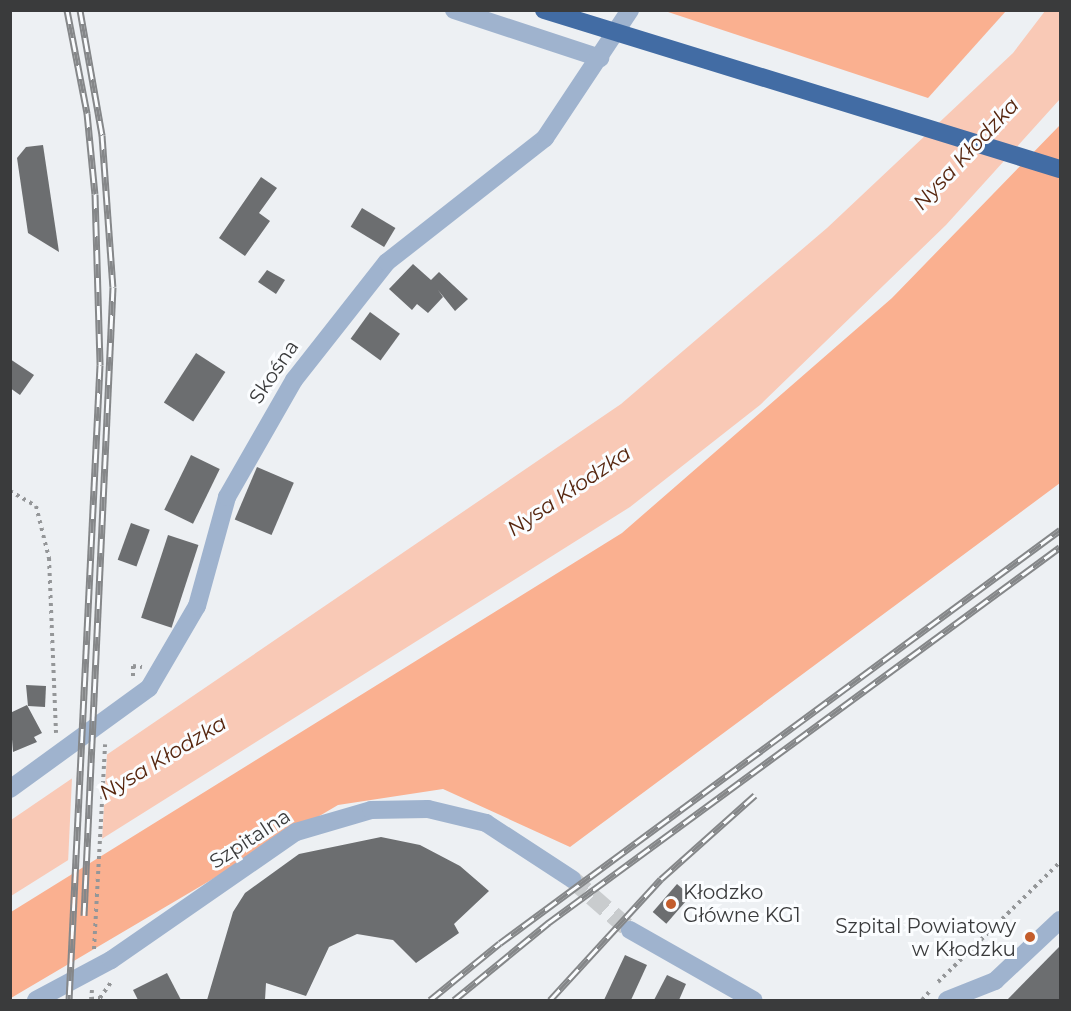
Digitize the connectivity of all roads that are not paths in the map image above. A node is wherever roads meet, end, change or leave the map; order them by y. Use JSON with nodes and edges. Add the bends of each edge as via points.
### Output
{"nodes":[{"id":1,"x":454,"y":10,"type":"edge"},
{"id":2,"x":544,"y":10,"type":"edge"},
{"id":3,"x":630,"y":10,"type":"edge"},
{"id":4,"x":600,"y":58,"type":"junction"},
{"id":5,"x":1060,"y":169,"type":"edge"},
{"id":6,"x":10,"y":789,"type":"edge"},
{"id":7,"x":572,"y":879,"type":"tunnel mouth"},
{"id":8,"x":1060,"y":920,"type":"edge"},
{"id":9,"x":630,"y":930,"type":"tunnel mouth"},
{"id":10,"x":36,"y":1000,"type":"edge"},
{"id":11,"x":753,"y":1000,"type":"edge"},
{"id":12,"x":947,"y":1000,"type":"edge"}],
"edges":[{"from":1,"to":4,"type":"street"},
{"from":2,"to":5,"type":"highway"},
{"from":3,"to":4,"type":"street","name":"Skośna"},
{"from":4,"to":6,"type":"street","name":"Skośna","via":[[545,138],[387,262],[340,316],[294,380],[227,497],[197,606],[149,688]]},
{"from":7,"to":10,"type":"street","name":"Szpitalna","via":[[486,823],[428,809],[371,810],[296,832],[111,960]]},
{"from":8,"to":12,"type":"street","via":[[995,981]]},
{"from":9,"to":11,"type":"street"}]}
